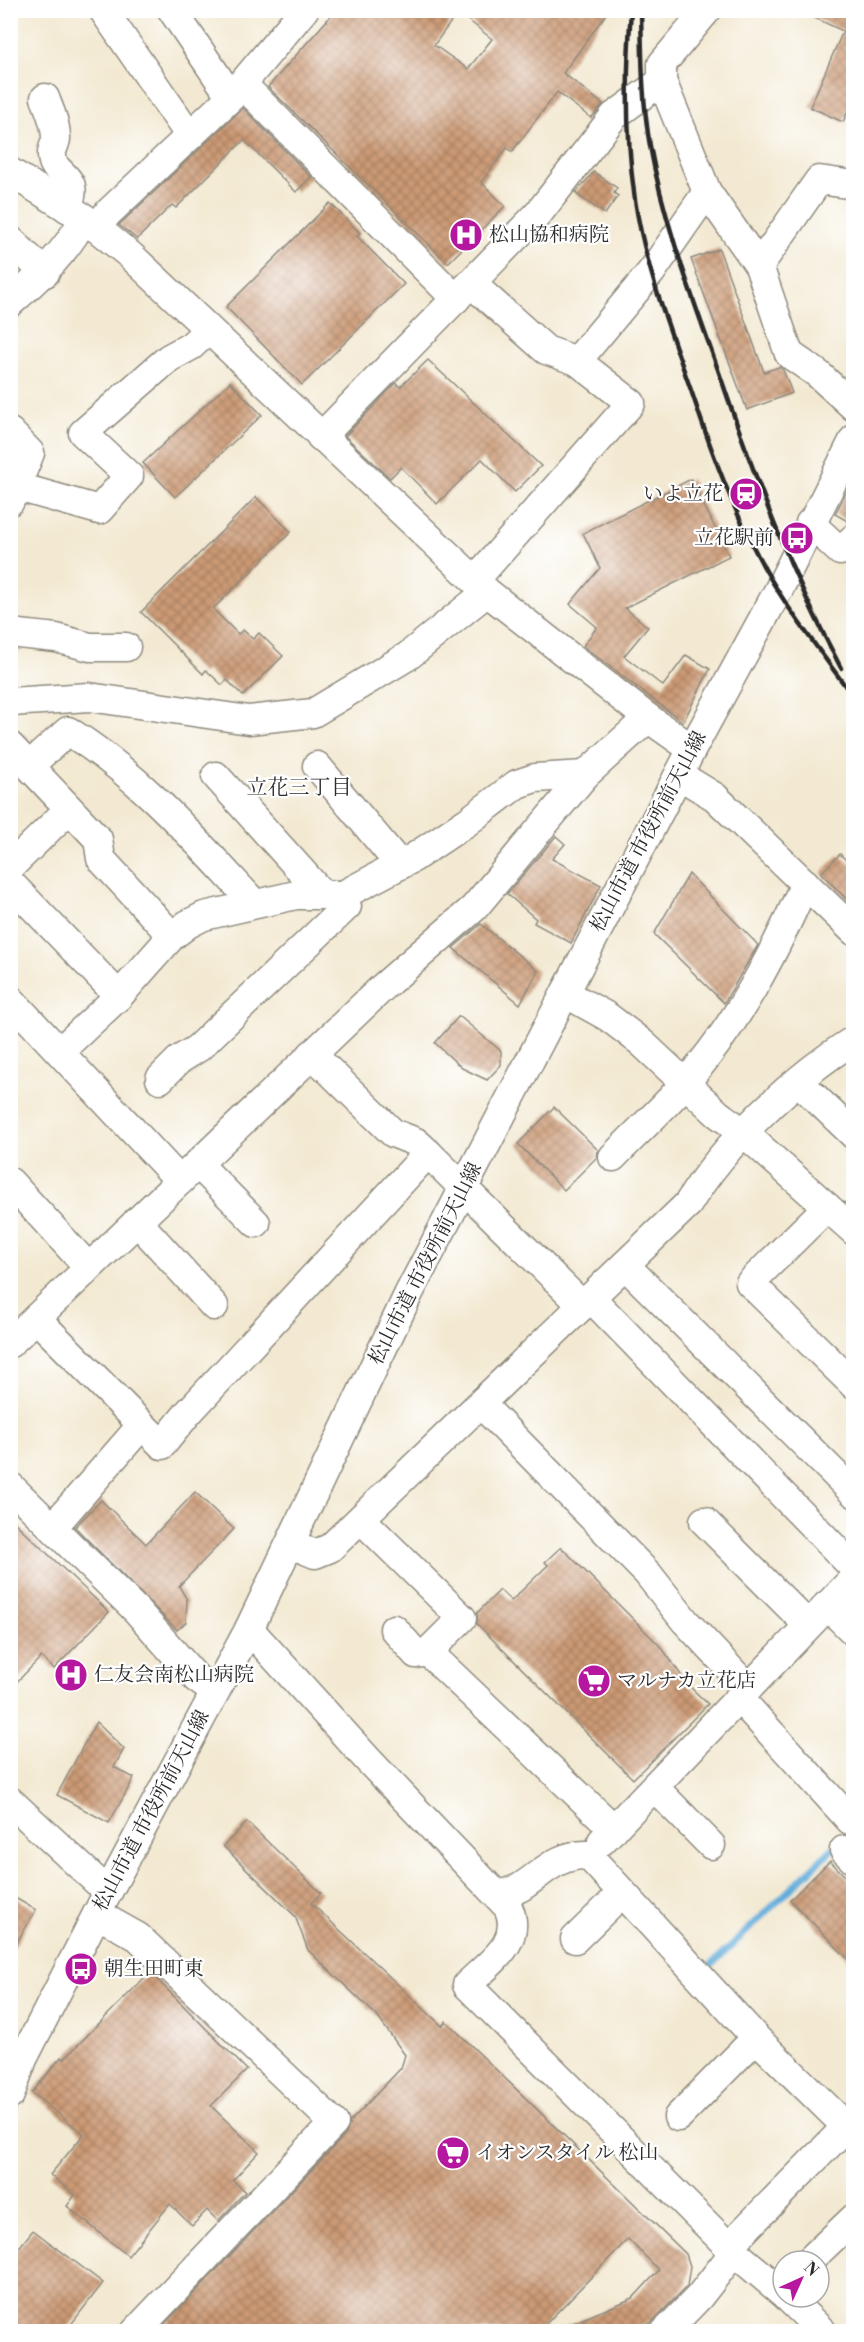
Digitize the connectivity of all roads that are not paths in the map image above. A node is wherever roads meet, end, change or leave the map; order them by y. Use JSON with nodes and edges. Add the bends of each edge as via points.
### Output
{"nodes":[{"id":1,"x":103,"y":10,"type":"edge"},
{"id":2,"x":172,"y":10,"type":"edge"},
{"id":3,"x":304,"y":10,"type":"edge"},
{"id":4,"x":707,"y":10,"type":"edge"},
{"id":5,"x":662,"y":81,"type":"junction"},
{"id":6,"x":236,"y":90,"type":"junction"},
{"id":7,"x":45,"y":98,"type":"dead end"},
{"id":8,"x":190,"y":136,"type":"junction"},
{"id":9,"x":10,"y":172,"type":"edge"},
{"id":10,"x":854,"y":185,"type":"edge"},
{"id":11,"x":707,"y":192,"type":"junction"},
{"id":12,"x":82,"y":218,"type":"junction"},
{"id":13,"x":10,"y":240,"type":"edge"},
{"id":14,"x":759,"y":266,"type":"junction"},
{"id":15,"x":45,"y":273,"type":"junction"},
{"id":16,"x":464,"y":292,"type":"junction"},
{"id":17,"x":10,"y":303,"type":"edge"},
{"id":18,"x":208,"y":330,"type":"junction"},
{"id":19,"x":577,"y":361,"type":"junction"},
{"id":20,"x":854,"y":407,"type":"edge"},
{"id":21,"x":10,"y":432,"type":"edge"},
{"id":22,"x":321,"y":437,"type":"junction"},
{"id":23,"x":854,"y":439,"type":"edge"},
{"id":24,"x":14,"y":494,"type":"edge"},
{"id":25,"x":810,"y":524,"type":"junction"},
{"id":26,"x":849,"y":551,"type":"edge"},
{"id":27,"x":481,"y":586,"type":"junction"},
{"id":28,"x":10,"y":633,"type":"edge"},
{"id":29,"x":126,"y":647,"type":"dead end"},
{"id":30,"x":10,"y":702,"type":"edge"},
{"id":31,"x":648,"y":718,"type":"junction"},
{"id":32,"x":693,"y":748,"type":"junction"},
{"id":33,"x":20,"y":755,"type":"edge"},
{"id":34,"x":318,"y":766,"type":"dead end"},
{"id":35,"x":585,"y":775,"type":"junction"},
{"id":36,"x":679,"y":775,"type":"junction"},
{"id":37,"x":216,"y":776,"type":"dead end"},
{"id":38,"x":69,"y":809,"type":"junction"},
{"id":39,"x":400,"y":865,"type":"junction"},
{"id":40,"x":10,"y":867,"type":"edge"},
{"id":41,"x":805,"y":883,"type":"junction"},
{"id":42,"x":10,"y":884,"type":"edge"},
{"id":43,"x":331,"y":895,"type":"junction"},
{"id":44,"x":254,"y":903,"type":"junction"},
{"id":45,"x":854,"y":931,"type":"edge"},
{"id":46,"x":172,"y":936,"type":"junction"},
{"id":47,"x":565,"y":993,"type":"junction"},
{"id":48,"x":118,"y":996,"type":"junction"},
{"id":49,"x":10,"y":999,"type":"edge"},
{"id":50,"x":854,"y":1040,"type":"edge"},
{"id":51,"x":60,"y":1052,"type":"junction"},
{"id":52,"x":312,"y":1054,"type":"junction"},
{"id":53,"x":160,"y":1078,"type":"dead end"},
{"id":54,"x":799,"y":1082,"type":"junction"},
{"id":55,"x":686,"y":1083,"type":"junction"},
{"id":56,"x":743,"y":1132,"type":"junction"},
{"id":57,"x":854,"y":1136,"type":"edge"},
{"id":58,"x":428,"y":1153,"type":"junction"},
{"id":59,"x":613,"y":1157,"type":"dead end"},
{"id":60,"x":189,"y":1172,"type":"junction"},
{"id":61,"x":10,"y":1182,"type":"edge"},
{"id":62,"x":463,"y":1189,"type":"junction"},
{"id":63,"x":827,"y":1208,"type":"junction"},
{"id":64,"x":137,"y":1221,"type":"junction"},
{"id":65,"x":256,"y":1223,"type":"dead end"},
{"id":66,"x":854,"y":1231,"type":"edge"},
{"id":67,"x":625,"y":1265,"type":"junction"},
{"id":68,"x":88,"y":1267,"type":"junction"},
{"id":69,"x":587,"y":1302,"type":"junction"},
{"id":70,"x":214,"y":1306,"type":"dead end"},
{"id":71,"x":36,"y":1318,"type":"junction"},
{"id":72,"x":10,"y":1343,"type":"edge"},
{"id":73,"x":854,"y":1385,"type":"edge"},
{"id":74,"x":481,"y":1404,"type":"junction"},
{"id":75,"x":141,"y":1426,"type":"junction"},
{"id":76,"x":10,"y":1486,"type":"edge"},
{"id":77,"x":854,"y":1493,"type":"edge"},
{"id":78,"x":361,"y":1519,"type":"junction"},
{"id":79,"x":704,"y":1521,"type":"dead end"},
{"id":80,"x":53,"y":1527,"type":"junction"},
{"id":81,"x":291,"y":1544,"type":"junction"},
{"id":82,"x":854,"y":1568,"type":"edge"},
{"id":83,"x":854,"y":1578,"type":"edge"},
{"id":84,"x":818,"y":1615,"type":"junction"},
{"id":85,"x":249,"y":1629,"type":"junction"},
{"id":86,"x":394,"y":1629,"type":"dead end"},
{"id":87,"x":854,"y":1632,"type":"edge"},
{"id":88,"x":428,"y":1652,"type":"junction"},
{"id":89,"x":215,"y":1692,"type":"junction"},
{"id":90,"x":743,"y":1693,"type":"junction"},
{"id":91,"x":654,"y":1787,"type":"junction"},
{"id":92,"x":10,"y":1801,"type":"edge"},
{"id":93,"x":850,"y":1820,"type":"dead end"},
{"id":94,"x":614,"y":1829,"type":"junction"},
{"id":95,"x":711,"y":1845,"type":"dead end"},
{"id":96,"x":588,"y":1856,"type":"junction"},
{"id":97,"x":622,"y":1893,"type":"junction"},
{"id":98,"x":498,"y":1895,"type":"junction"},
{"id":99,"x":102,"y":1903,"type":"junction"},
{"id":100,"x":575,"y":1939,"type":"dead end"},
{"id":101,"x":756,"y":2038,"type":"junction"},
{"id":102,"x":17,"y":2056,"type":"edge"},
{"id":103,"x":10,"y":2095,"type":"edge"},
{"id":104,"x":678,"y":2117,"type":"dead end"},
{"id":105,"x":851,"y":2126,"type":"edge"},
{"id":106,"x":854,"y":2218,"type":"edge"},
{"id":107,"x":731,"y":2249,"type":"junction"},
{"id":108,"x":822,"y":2249,"type":"edge"},
{"id":109,"x":771,"y":2282,"type":"edge"},
{"id":110,"x":801,"y":2309,"type":"edge"},
{"id":111,"x":135,"y":2331,"type":"edge"},
{"id":112,"x":665,"y":2331,"type":"edge"},
{"id":113,"x":824,"y":2331,"type":"edge"}],
"edges":[{"from":1,"to":8,"type":"street"},
{"from":2,"to":6,"type":"street"},
{"from":3,"to":6,"type":"street"},
{"from":4,"to":5,"type":"street","via":[[663,64]]},
{"from":5,"to":11,"type":"street"},
{"from":5,"to":16,"type":"street","via":[[614,116],[538,214]]},
{"from":6,"to":8,"type":"street"},
{"from":6,"to":16,"type":"street"},
{"from":7,"to":12,"type":"street","via":[[57,141],[51,153],[53,162],[71,185]]},
{"from":8,"to":12,"type":"street","via":[[108,213]]},
{"from":9,"to":12,"type":"street"},
{"from":10,"to":14,"type":"street","via":[[819,180]]},
{"from":11,"to":14,"type":"street"},
{"from":11,"to":19,"type":"street","via":[[652,271]]},
{"from":12,"to":15,"type":"street","via":[[72,240]]},
{"from":12,"to":18,"type":"street","via":[[130,255]]},
{"from":13,"to":15,"type":"street"},
{"from":14,"to":20,"type":"street","via":[[789,354]]},
{"from":15,"to":17,"type":"street"},
{"from":16,"to":19,"type":"street","via":[[546,350]]},
{"from":16,"to":22,"type":"street"},
{"from":18,"to":22,"type":"street"},
{"from":18,"to":24,"type":"street","via":[[191,346],[169,358],[83,433],[129,476],[99,510]]},
{"from":19,"to":27,"type":"street","via":[[631,404]]},
{"from":21,"to":24,"type":"street","via":[[30,453]]},
{"from":22,"to":27,"type":"street"},
{"from":23,"to":25,"type":"street","name":"松山市道 市役所前天山線"},
{"from":25,"to":26,"type":"street"},
{"from":25,"to":32,"type":"street","name":"松山市道 市役所前天山線"},
{"from":27,"to":30,"type":"street","via":[[408,656],[313,713],[249,720],[89,697]]},
{"from":27,"to":31,"type":"street"},
{"from":28,"to":29,"type":"street","via":[[56,638],[90,647]]},
{"from":31,"to":32,"type":"street"},
{"from":31,"to":35,"type":"street"},
{"from":32,"to":36,"type":"street","name":"松山市道 市役所前天山線"},
{"from":33,"to":38,"type":"street"},
{"from":33,"to":44,"type":"street","via":[[68,731],[100,751],[157,800]]},
{"from":34,"to":39,"type":"street"},
{"from":35,"to":39,"type":"street","via":[[535,778],[517,784]]},
{"from":35,"to":52,"type":"street","via":[[474,908]]},
{"from":36,"to":41,"type":"street","via":[[715,797]]},
{"from":36,"to":47,"type":"street","name":"松山市道 市役所前天山線"},
{"from":37,"to":43,"type":"street"},
{"from":38,"to":40,"type":"street"},
{"from":38,"to":46,"type":"street","via":[[98,839],[101,859]]},
{"from":39,"to":43,"type":"street","via":[[343,895]]},
{"from":41,"to":45,"type":"street"},
{"from":41,"to":55,"type":"street","via":[[764,970],[717,1044]]},
{"from":42,"to":48,"type":"street"},
{"from":43,"to":44,"type":"street","via":[[296,895]]},
{"from":43,"to":53,"type":"street","via":[[346,906],[198,1048]]},
{"from":44,"to":46,"type":"street","via":[[204,916]]},
{"from":46,"to":48,"type":"street"},
{"from":47,"to":55,"type":"street","via":[[608,1017]]},
{"from":47,"to":62,"type":"street","name":"松山市道 市役所前天山線"},
{"from":48,"to":51,"type":"street"},
{"from":49,"to":51,"type":"street"},
{"from":50,"to":54,"type":"street","via":[[830,1054]]},
{"from":51,"to":60,"type":"street"},
{"from":52,"to":58,"type":"street","via":[[393,1133],[416,1142]]},
{"from":52,"to":60,"type":"street"},
{"from":54,"to":56,"type":"street"},
{"from":54,"to":57,"type":"street"},
{"from":55,"to":56,"type":"street"},
{"from":55,"to":59,"type":"street"},
{"from":56,"to":63,"type":"street"},
{"from":56,"to":67,"type":"street","via":[[705,1176],[688,1204]]},
{"from":58,"to":62,"type":"street"},
{"from":58,"to":75,"type":"street","via":[[162,1445]]},
{"from":60,"to":64,"type":"street"},
{"from":60,"to":65,"type":"street"},
{"from":61,"to":68,"type":"street"},
{"from":62,"to":69,"type":"street"},
{"from":62,"to":81,"type":"street","name":"松山市道 市役所前天山線","via":[[409,1293]]},
{"from":63,"to":66,"type":"street"},
{"from":63,"to":73,"type":"street","via":[[750,1283]]},
{"from":64,"to":68,"type":"street"},
{"from":64,"to":70,"type":"street"},
{"from":67,"to":69,"type":"street"},
{"from":67,"to":77,"type":"street"},
{"from":68,"to":71,"type":"street"},
{"from":69,"to":74,"type":"street"},
{"from":69,"to":82,"type":"street"},
{"from":71,"to":72,"type":"street"},
{"from":71,"to":75,"type":"street"},
{"from":74,"to":78,"type":"street"},
{"from":74,"to":90,"type":"street","via":[[648,1574]]},
{"from":75,"to":80,"type":"street"},
{"from":76,"to":80,"type":"street"},
{"from":78,"to":81,"type":"street","via":[[330,1548],[315,1554]]},
{"from":78,"to":88,"type":"street","via":[[462,1618]]},
{"from":79,"to":84,"type":"street"},
{"from":80,"to":89,"type":"street","via":[[137,1611],[197,1679]]},
{"from":81,"to":85,"type":"street","name":"松山市道 市役所前天山線"},
{"from":83,"to":84,"type":"street"},
{"from":84,"to":87,"type":"street"},
{"from":84,"to":90,"type":"street"},
{"from":85,"to":89,"type":"street","name":"松山市道 市役所前天山線"},
{"from":85,"to":98,"type":"street"},
{"from":86,"to":88,"type":"street","via":[[416,1654]]},
{"from":88,"to":94,"type":"street"},
{"from":89,"to":99,"type":"street","name":"松山市道 市役所前天山線"},
{"from":90,"to":91,"type":"street"},
{"from":90,"to":93,"type":"street"},
{"from":91,"to":94,"type":"street"},
{"from":91,"to":95,"type":"street"},
{"from":92,"to":99,"type":"street"},
{"from":94,"to":96,"type":"street"},
{"from":96,"to":97,"type":"street"},
{"from":96,"to":98,"type":"street","via":[[571,1855],[554,1862],[518,1889]]},
{"from":97,"to":100,"type":"street"},
{"from":97,"to":101,"type":"street"},
{"from":98,"to":107,"type":"street","via":[[512,1915],[513,1932],[507,1944],[468,1985]]},
{"from":99,"to":102,"type":"street","name":"松山市道 市役所前天山線"},
{"from":99,"to":111,"type":"street","via":[[334,2123]]},
{"from":101,"to":104,"type":"street"},
{"from":101,"to":105,"type":"street"},
{"from":102,"to":103,"type":"street","name":"松山市道 市役所前天山線"},
{"from":105,"to":107,"type":"street"},
{"from":106,"to":108,"type":"street"},
{"from":107,"to":109,"type":"street"},
{"from":107,"to":112,"type":"street","via":[[699,2297]]},
{"from":110,"to":113,"type":"street"}]}
